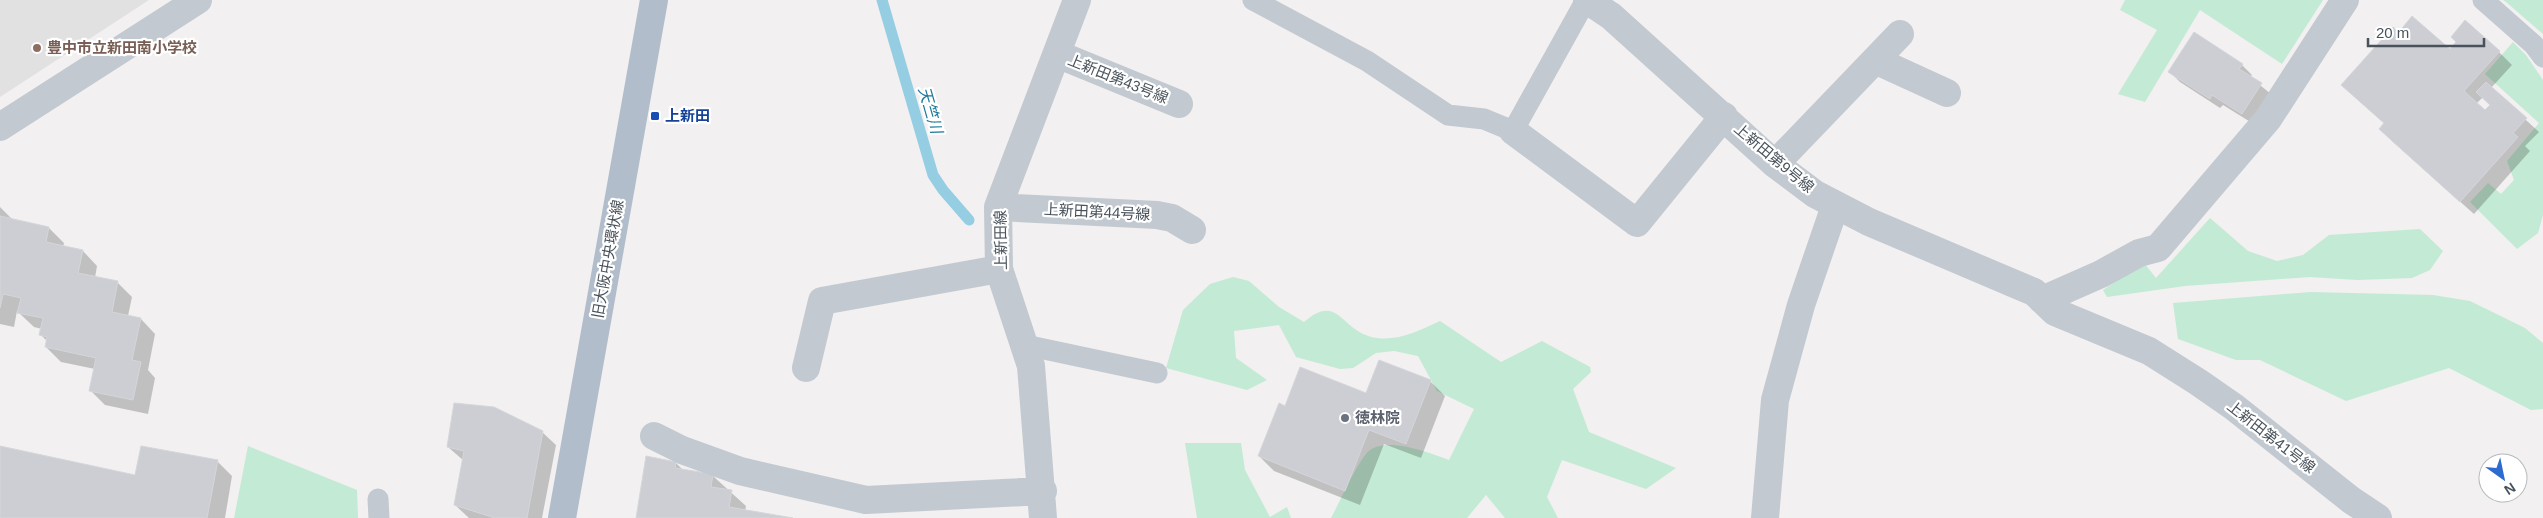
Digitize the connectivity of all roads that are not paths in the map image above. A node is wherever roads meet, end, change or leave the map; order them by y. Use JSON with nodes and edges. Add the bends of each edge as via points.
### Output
{"nodes":[{"id":1,"x":198,"y":0,"type":"edge"},
{"id":2,"x":654,"y":0,"type":"edge"},
{"id":3,"x":1077,"y":0,"type":"edge"},
{"id":4,"x":1253,"y":0,"type":"edge"},
{"id":5,"x":1586,"y":0,"type":"edge"},
{"id":6,"x":2345,"y":0,"type":"edge"},
{"id":7,"x":2483,"y":0,"type":"edge"},
{"id":8,"x":1900,"y":34,"type":"dead end"},
{"id":9,"x":1057,"y":54,"type":"junction"},
{"id":10,"x":2543,"y":58,"type":"edge"},
{"id":11,"x":1875,"y":60,"type":"junction"},
{"id":12,"x":1947,"y":93,"type":"dead end"},
{"id":13,"x":1179,"y":104,"type":"dead end"},
{"id":14,"x":1724,"y":116,"type":"junction"},
{"id":15,"x":0,"y":127,"type":"edge"},
{"id":16,"x":1513,"y":131,"type":"junction"},
{"id":17,"x":1775,"y":164,"type":"junction"},
{"id":18,"x":1835,"y":206,"type":"junction"},
{"id":19,"x":998,"y":207,"type":"junction"},
{"id":20,"x":1192,"y":230,"type":"dead end"},
{"id":21,"x":999,"y":270,"type":"junction"},
{"id":22,"x":2042,"y":300,"type":"junction"},
{"id":23,"x":1025,"y":346,"type":"junction"},
{"id":24,"x":806,"y":368,"type":"dead end"},
{"id":25,"x":1157,"y":373,"type":"dead end"},
{"id":26,"x":654,"y":436,"type":"dead end"},
{"id":27,"x":1043,"y":491,"type":"junction"},
{"id":28,"x":2346,"y":509,"type":"edge"},
{"id":29,"x":562,"y":518,"type":"edge"},
{"id":30,"x":1044,"y":518,"type":"edge"},
{"id":31,"x":1765,"y":518,"type":"edge"},
{"id":32,"x":2378,"y":518,"type":"edge"}],
"edges":[{"from":1,"to":15,"type":"street"},
{"from":2,"to":29,"type":"main road","name":"旧大阪中央環状線"},
{"from":3,"to":9,"type":"street","name":"上新田線"},
{"from":4,"to":16,"type":"lane","via":[[1367,61],[1448,115],[1484,119]]},
{"from":5,"to":14,"type":"street","name":"上新田第9号線","via":[[1611,16]]},
{"from":5,"to":16,"type":"lane"},
{"from":6,"to":22,"type":"street","via":[[2268,119],[2158,248],[2139,253],[2102,274]]},
{"from":7,"to":10,"type":"lane","via":[[2534,45]]},
{"from":8,"to":11,"type":"street"},
{"from":9,"to":13,"type":"street","name":"上新田第43号線"},
{"from":9,"to":19,"type":"street","name":"上新田線"},
{"from":11,"to":12,"type":"street"},
{"from":11,"to":17,"type":"street"},
{"from":14,"to":16,"type":"street","via":[[1637,223]]},
{"from":14,"to":17,"type":"street","name":"上新田第9号線"},
{"from":17,"to":18,"type":"street","name":"上新田第9号線"},
{"from":18,"to":22,"type":"street","name":"上新田第9号線","via":[[2022,287]]},
{"from":18,"to":31,"type":"street","via":[[1800,305],[1775,400]]},
{"from":19,"to":20,"type":"street","name":"上新田第44号線","via":[[1157,215],[1172,218]]},
{"from":19,"to":21,"type":"street","name":"上新田線"},
{"from":21,"to":23,"type":"street","name":"上新田線"},
{"from":21,"to":24,"type":"street","via":[[822,301]]},
{"from":22,"to":28,"type":"street","name":"上新田第41号線","via":[[2055,312],[2141,348],[2234,407]]},
{"from":23,"to":25,"type":"lane"},
{"from":23,"to":27,"type":"street","name":"上新田線","via":[[1032,366]]},
{"from":26,"to":27,"type":"street","via":[[740,471],[866,500]]},
{"from":27,"to":30,"type":"street","name":"上新田線"},
{"from":28,"to":32,"type":"street","name":"上新田第41号線"}]}
